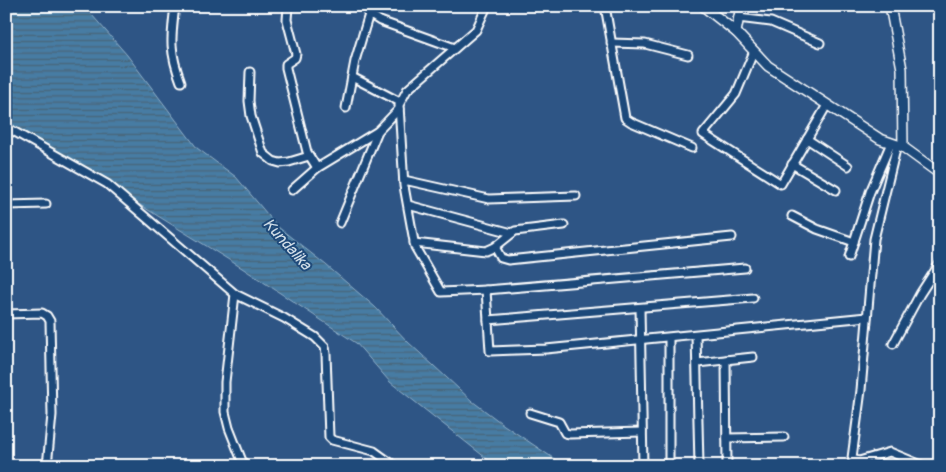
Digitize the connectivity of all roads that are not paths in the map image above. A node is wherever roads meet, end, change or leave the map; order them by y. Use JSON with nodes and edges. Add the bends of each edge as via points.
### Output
{"nodes":[{"id":1,"x":175,"y":6,"type":"edge"},
{"id":2,"x":288,"y":6,"type":"edge"},
{"id":3,"x":363,"y":6,"type":"edge"},
{"id":4,"x":488,"y":6,"type":"edge"},
{"id":5,"x":605,"y":6,"type":"edge"},
{"id":6,"x":704,"y":6,"type":"edge"},
{"id":7,"x":741,"y":6,"type":"edge"},
{"id":8,"x":890,"y":6,"type":"edge"},
{"id":9,"x":369,"y":14,"type":"junction"},
{"id":10,"x":738,"y":18,"type":"junction"},
{"id":11,"x":736,"y":32,"type":"junction"},
{"id":12,"x":611,"y":43,"type":"junction"},
{"id":13,"x":820,"y":43,"type":"dead end"},
{"id":14,"x":455,"y":48,"type":"junction"},
{"id":15,"x":754,"y":51,"type":"junction"},
{"id":16,"x":688,"y":55,"type":"dead end"},
{"id":17,"x":250,"y":72,"type":"dead end"},
{"id":18,"x":352,"y":77,"type":"junction"},
{"id":19,"x":181,"y":82,"type":"dead end"},
{"id":20,"x":827,"y":104,"type":"junction"},
{"id":21,"x":400,"y":105,"type":"junction"},
{"id":22,"x":346,"y":108,"type":"dead end"},
{"id":23,"x":6,"y":127,"type":"edge"},
{"id":24,"x":378,"y":131,"type":"junction"},
{"id":25,"x":807,"y":139,"type":"junction"},
{"id":26,"x":897,"y":145,"type":"junction"},
{"id":27,"x":692,"y":148,"type":"dead end"},
{"id":28,"x":309,"y":156,"type":"junction"},
{"id":29,"x":792,"y":164,"type":"junction"},
{"id":30,"x":848,"y":166,"type":"dead end"},
{"id":31,"x":317,"y":168,"type":"junction"},
{"id":32,"x":940,"y":174,"type":"edge"},
{"id":33,"x":404,"y":180,"type":"junction"},
{"id":34,"x":292,"y":190,"type":"dead end"},
{"id":35,"x":836,"y":190,"type":"dead end"},
{"id":36,"x":576,"y":196,"type":"dead end"},
{"id":37,"x":46,"y":204,"type":"dead end"},
{"id":38,"x":6,"y":205,"type":"edge"},
{"id":39,"x":408,"y":205,"type":"junction"},
{"id":40,"x":792,"y":216,"type":"dead end"},
{"id":41,"x":340,"y":223,"type":"dead end"},
{"id":42,"x":564,"y":225,"type":"dead end"},
{"id":43,"x":512,"y":233,"type":"junction"},
{"id":44,"x":732,"y":236,"type":"dead end"},
{"id":45,"x":854,"y":242,"type":"junction"},
{"id":46,"x":414,"y":243,"type":"junction"},
{"id":47,"x":495,"y":247,"type":"junction"},
{"id":48,"x":849,"y":257,"type":"dead end"},
{"id":49,"x":940,"y":263,"type":"edge"},
{"id":50,"x":745,"y":268,"type":"dead end"},
{"id":51,"x":486,"y":290,"type":"junction"},
{"id":52,"x":235,"y":294,"type":"junction"},
{"id":53,"x":753,"y":298,"type":"dead end"},
{"id":54,"x":640,"y":308,"type":"junction"},
{"id":55,"x":6,"y":314,"type":"edge"},
{"id":56,"x":866,"y":317,"type":"junction"},
{"id":57,"x":488,"y":320,"type":"junction"},
{"id":58,"x":696,"y":335,"type":"junction"},
{"id":59,"x":669,"y":338,"type":"junction"},
{"id":60,"x":640,"y":341,"type":"junction"},
{"id":61,"x":893,"y":344,"type":"dead end"},
{"id":62,"x":753,"y":357,"type":"dead end"},
{"id":63,"x":726,"y":360,"type":"junction"},
{"id":64,"x":697,"y":363,"type":"junction"},
{"id":65,"x":530,"y":413,"type":"dead end"},
{"id":66,"x":642,"y":432,"type":"junction"},
{"id":67,"x":784,"y":437,"type":"dead end"},
{"id":68,"x":727,"y":438,"type":"junction"},
{"id":69,"x":47,"y":466,"type":"edge"},
{"id":70,"x":244,"y":466,"type":"edge"},
{"id":71,"x":395,"y":466,"type":"edge"},
{"id":72,"x":643,"y":466,"type":"edge"},
{"id":73,"x":669,"y":466,"type":"edge"},
{"id":74,"x":699,"y":466,"type":"edge"},
{"id":75,"x":727,"y":466,"type":"edge"},
{"id":76,"x":924,"y":466,"type":"edge"}],
"edges":[{"from":1,"to":19,"type":"street","via":[[171,46]]},
{"from":2,"to":28,"type":"street","via":[[287,20],[296,54],[286,68]]},
{"from":3,"to":9,"type":"street"},
{"from":4,"to":14,"type":"street","via":[[476,30]]},
{"from":5,"to":12,"type":"street"},
{"from":6,"to":11,"type":"street"},
{"from":7,"to":10,"type":"street"},
{"from":8,"to":26,"type":"street","via":[[902,69]]},
{"from":9,"to":14,"type":"street"},
{"from":9,"to":18,"type":"street"},
{"from":10,"to":11,"type":"street"},
{"from":10,"to":13,"type":"street","via":[[771,22]]},
{"from":11,"to":15,"type":"street"},
{"from":12,"to":16,"type":"street","via":[[645,44]]},
{"from":12,"to":27,"type":"street","via":[[626,118]]},
{"from":14,"to":21,"type":"street","via":[[407,90]]},
{"from":15,"to":20,"type":"street","via":[[768,66]]},
{"from":15,"to":29,"type":"street","via":[[736,94],[703,134],[781,184]]},
{"from":17,"to":28,"type":"street","via":[[251,116],[263,153],[280,163]]},
{"from":18,"to":21,"type":"street"},
{"from":18,"to":22,"type":"street"},
{"from":20,"to":25,"type":"street"},
{"from":20,"to":26,"type":"street","via":[[880,139]]},
{"from":21,"to":24,"type":"street"},
{"from":21,"to":33,"type":"street"},
{"from":23,"to":52,"type":"street","via":[[108,184]]},
{"from":24,"to":31,"type":"street"},
{"from":24,"to":41,"type":"street"},
{"from":25,"to":29,"type":"street"},
{"from":25,"to":30,"type":"street"},
{"from":26,"to":32,"type":"street"},
{"from":26,"to":45,"type":"street","via":[[870,192]]},
{"from":26,"to":56,"type":"street","via":[[874,239]]},
{"from":28,"to":31,"type":"street"},
{"from":29,"to":35,"type":"street"},
{"from":31,"to":34,"type":"street"},
{"from":33,"to":36,"type":"street","via":[[489,200]]},
{"from":33,"to":39,"type":"street"},
{"from":37,"to":38,"type":"street"},
{"from":39,"to":43,"type":"street"},
{"from":39,"to":46,"type":"street"},
{"from":40,"to":45,"type":"street","via":[[817,230]]},
{"from":42,"to":43,"type":"street"},
{"from":43,"to":47,"type":"street"},
{"from":44,"to":47,"type":"street","via":[[508,260],[502,259]]},
{"from":45,"to":48,"type":"street"},
{"from":46,"to":47,"type":"street","via":[[482,251]]},
{"from":46,"to":51,"type":"street","via":[[441,292]]},
{"from":49,"to":61,"type":"street"},
{"from":50,"to":51,"type":"street"},
{"from":51,"to":57,"type":"street"},
{"from":52,"to":70,"type":"street","via":[[225,382],[225,412]]},
{"from":52,"to":71,"type":"street","via":[[284,318],[320,341],[326,354],[329,438],[378,453]]},
{"from":53,"to":54,"type":"street"},
{"from":54,"to":57,"type":"street"},
{"from":54,"to":60,"type":"street"},
{"from":55,"to":69,"type":"street","via":[[42,314],[50,321],[52,415]]},
{"from":56,"to":58,"type":"street"},
{"from":56,"to":76,"type":"street","via":[[862,390],[852,458],[859,461],[890,452]]},
{"from":57,"to":60,"type":"street","via":[[490,351]]},
{"from":58,"to":59,"type":"street"},
{"from":58,"to":64,"type":"street"},
{"from":59,"to":60,"type":"street"},
{"from":59,"to":73,"type":"street"},
{"from":60,"to":66,"type":"street"},
{"from":62,"to":63,"type":"street"},
{"from":63,"to":64,"type":"street"},
{"from":63,"to":68,"type":"street"},
{"from":64,"to":74,"type":"street"},
{"from":65,"to":66,"type":"street","via":[[559,422],[565,433],[570,434]]},
{"from":66,"to":72,"type":"street"},
{"from":67,"to":68,"type":"street"},
{"from":68,"to":75,"type":"street"}]}
